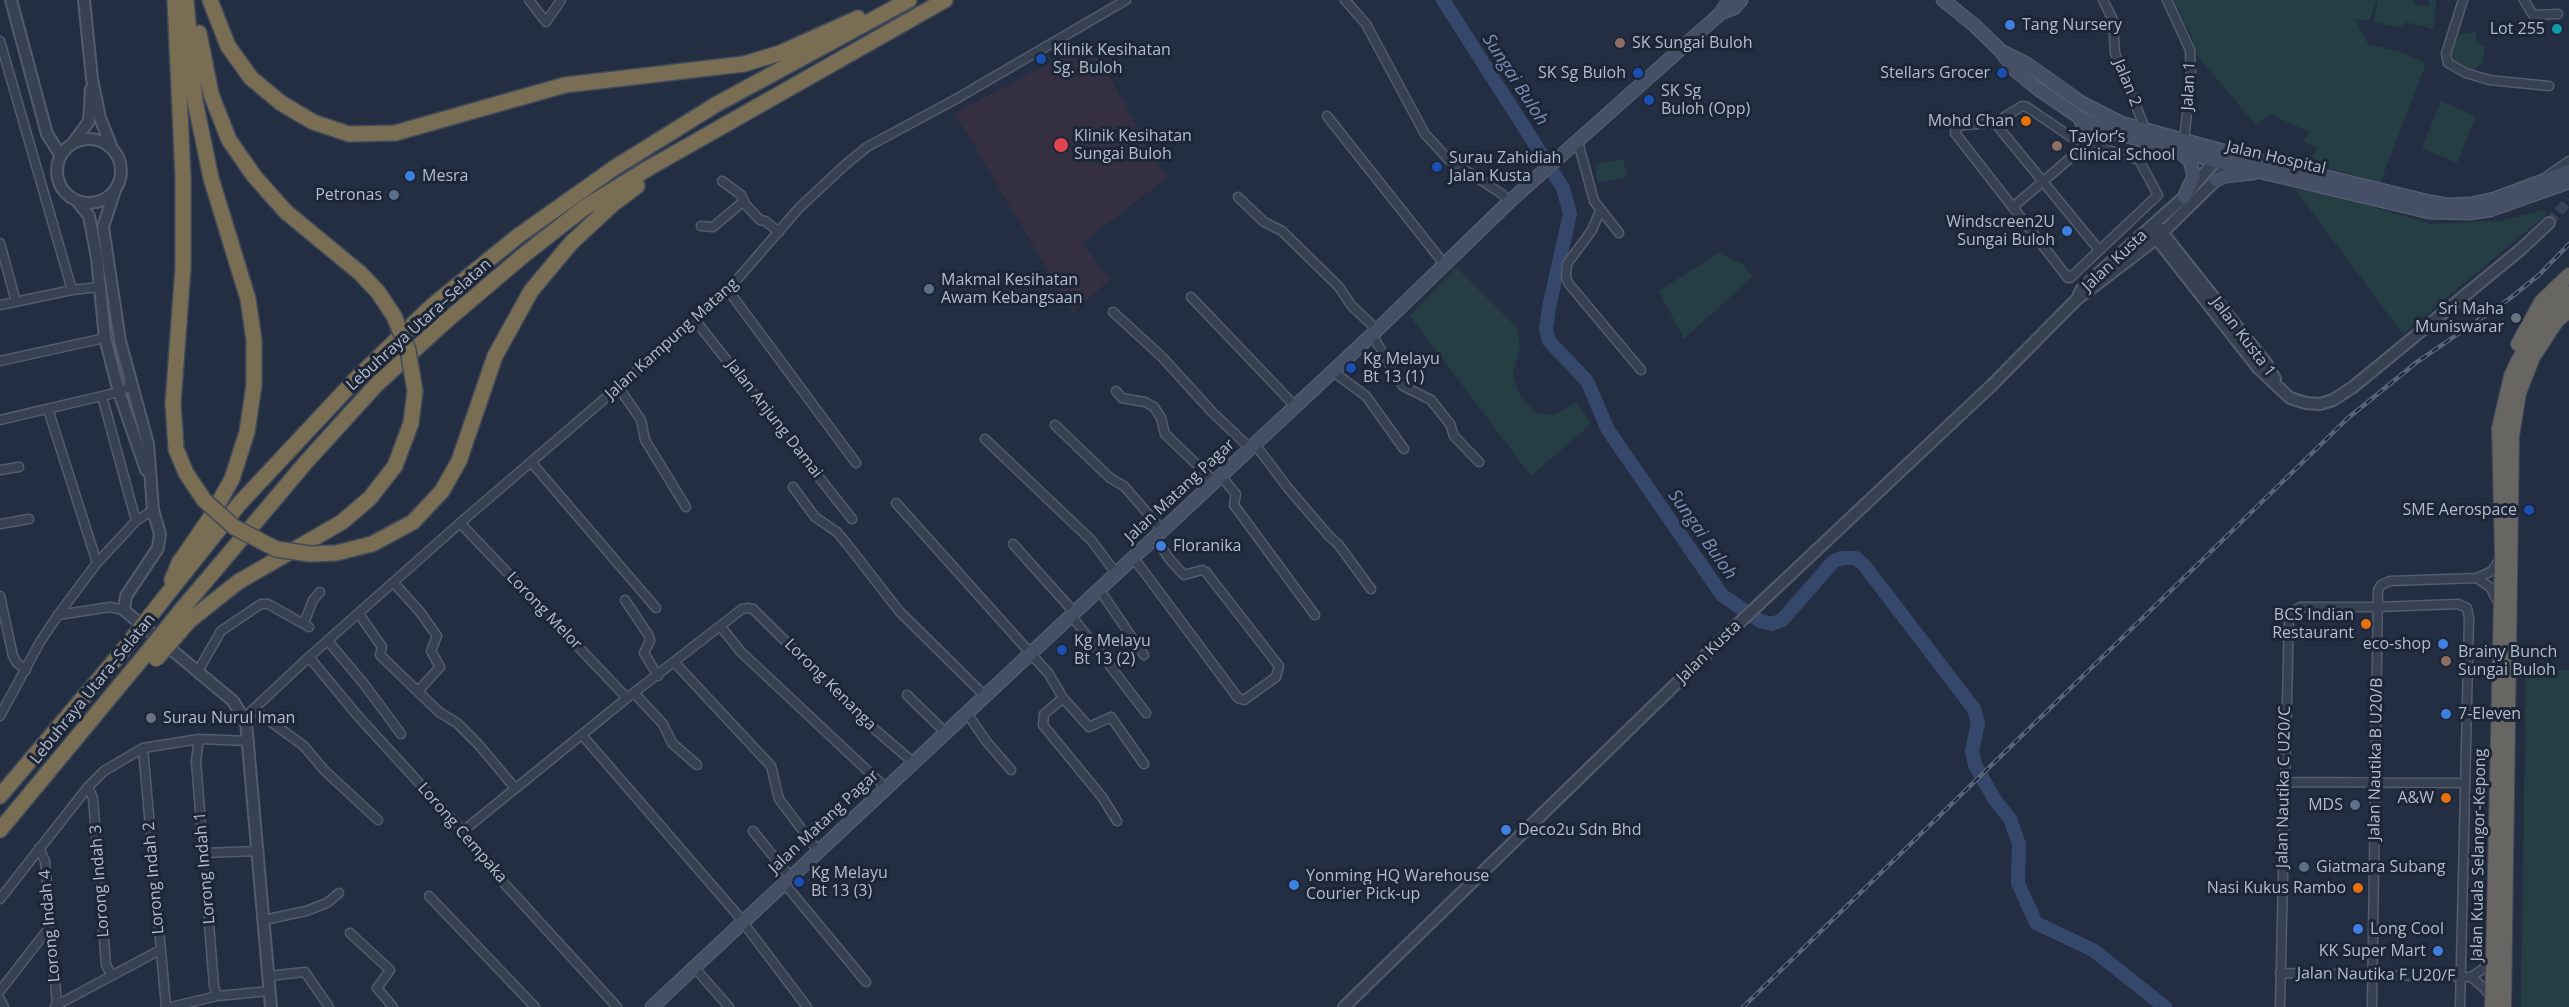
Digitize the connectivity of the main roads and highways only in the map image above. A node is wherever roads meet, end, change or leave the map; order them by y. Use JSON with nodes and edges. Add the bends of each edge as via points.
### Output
{"nodes":[{"id":1,"x":175,"y":0,"type":"edge"},
{"id":2,"x":186,"y":0,"type":"edge"},
{"id":3,"x":196,"y":0,"type":"edge"},
{"id":4,"x":210,"y":0,"type":"edge"},
{"id":5,"x":897,"y":0,"type":"edge"},
{"id":6,"x":909,"y":0,"type":"edge"},
{"id":7,"x":945,"y":0,"type":"edge"},
{"id":8,"x":1729,"y":0,"type":"edge"},
{"id":9,"x":1741,"y":0,"type":"edge"},
{"id":10,"x":1943,"y":0,"type":"edge"},
{"id":11,"x":1721,"y":13,"type":"junction"},
{"id":12,"x":2000,"y":50,"type":"junction"},
{"id":13,"x":2052,"y":83,"type":"junction"},
{"id":14,"x":2079,"y":117,"type":"junction"},
{"id":15,"x":2100,"y":128,"type":"junction"},
{"id":16,"x":2120,"y":134,"type":"junction"},
{"id":17,"x":689,"y":146,"type":"junction"},
{"id":18,"x":2182,"y":146,"type":"junction"},
{"id":19,"x":2225,"y":157,"type":"junction"},
{"id":20,"x":2567,"y":165,"type":"edge"},
{"id":21,"x":2269,"y":172,"type":"junction"},
{"id":22,"x":2216,"y":180,"type":"road end"},
{"id":23,"x":2569,"y":182,"type":"edge"},
{"id":24,"x":2184,"y":197,"type":"road end"},
{"id":25,"x":2569,"y":276,"type":"edge"},
{"id":26,"x":2569,"y":293,"type":"edge"},
{"id":27,"x":2569,"y":310,"type":"edge"},
{"id":28,"x":2569,"y":322,"type":"edge"},
{"id":29,"x":2525,"y":377,"type":"junction"},
{"id":30,"x":2499,"y":428,"type":"junction"},
{"id":31,"x":165,"y":597,"type":"junction"},
{"id":32,"x":186,"y":615,"type":"junction"},
{"id":33,"x":0,"y":796,"type":"edge"},
{"id":34,"x":0,"y":830,"type":"edge"},
{"id":35,"x":657,"y":1005,"type":"edge"},
{"id":36,"x":2496,"y":1005,"type":"edge"}],
"edges":[{"from":1,"to":17,"type":"highway","bridge":true,"via":[[183,177],[183,245],[173,403],[176,449],[204,500],[234,527],[276,549],[336,554],[372,544],[413,522],[442,491],[459,461],[495,356],[531,291],[571,243],[613,204],[663,170]]},
{"from":2,"to":31,"type":"highway","via":[[195,101],[211,178],[248,298],[254,340],[254,385],[247,432],[232,479],[179,563]]},
{"from":3,"to":32,"type":"highway","bridge":true,"via":[[211,94],[229,140],[286,212],[378,292],[394,316],[408,350],[415,391],[411,423],[395,466],[370,498],[342,522]]},
{"from":4,"to":5,"type":"highway","via":[[228,46],[251,78],[281,103],[313,122],[349,134],[395,133],[565,85],[744,64],[780,53]]},
{"from":6,"to":31,"type":"highway","name":"Lebuhraya Utara–Selatan","via":[[717,104],[614,168],[518,236],[433,305],[357,378],[240,503]]},
{"from":7,"to":17,"type":"highway","name":"Lebuhraya Utara–Selatan"},
{"from":8,"to":11,"type":"main road","name":"Jalan Matang Pagar"},
{"from":9,"to":11,"type":"main road"},
{"from":10,"to":12,"type":"main road","name":"Jalan Hospital"},
{"from":11,"to":35,"type":"main road","name":"Jalan Matang Pagar","via":[[1509,202]]},
{"from":12,"to":13,"type":"main road","name":"Jalan Hospital"},
{"from":12,"to":14,"type":"main road","name":"Jalan Hospital","via":[[2016,71]]},
{"from":13,"to":15,"type":"main road","via":[[2065,99],[2097,120]]},
{"from":13,"to":18,"type":"main road","name":"Jalan Hospital","via":[[2108,117]]},
{"from":14,"to":15,"type":"main road","name":"Jalan Hospital"},
{"from":14,"to":16,"type":"main road","via":[[2089,141]]},
{"from":15,"to":16,"type":"main road","name":"Jalan Hospital"},
{"from":16,"to":18,"type":"main road","name":"Jalan Hospital"},
{"from":17,"to":32,"type":"highway","name":"Lebuhraya Utara–Selatan","via":[[584,208],[525,254],[377,384],[307,461]]},
{"from":18,"to":19,"type":"main road","name":"Jalan Hospital"},
{"from":18,"to":24,"type":"main road","via":[[2194,176]]},
{"from":19,"to":20,"type":"main road","name":"Jalan Hospital","via":[[2448,205],[2494,199],[2541,181]]},
{"from":19,"to":21,"type":"main road","name":"Jalan Hospital"},
{"from":21,"to":22,"type":"main road"},
{"from":21,"to":23,"type":"main road","name":"Jalan Hospital","via":[[2447,214],[2490,210]]},
{"from":25,"to":30,"type":"highway","via":[[2541,302],[2511,359],[2502,393]]},
{"from":26,"to":30,"type":"highway","name":"Jalan Kuala Selangor-Kepong","via":[[2545,317],[2518,361]]},
{"from":27,"to":29,"type":"highway","name":"Jalan Kuala Selangor-Kepong","via":[[2544,339]]},
{"from":28,"to":29,"type":"highway"},
{"from":29,"to":36,"type":"highway","name":"Jalan Kuala Selangor-Kepong","via":[[2512,436]]},
{"from":30,"to":36,"type":"highway","name":"Jalan Kuala Selangor-Kepong","via":[[2502,555],[2493,956]]},
{"from":31,"to":33,"type":"highway","name":"Lebuhraya Utara–Selatan","bridge":true},
{"from":32,"to":34,"type":"highway","name":"Lebuhraya Utara–Selatan","bridge":true,"via":[[145,667],[132,671]]}]}
